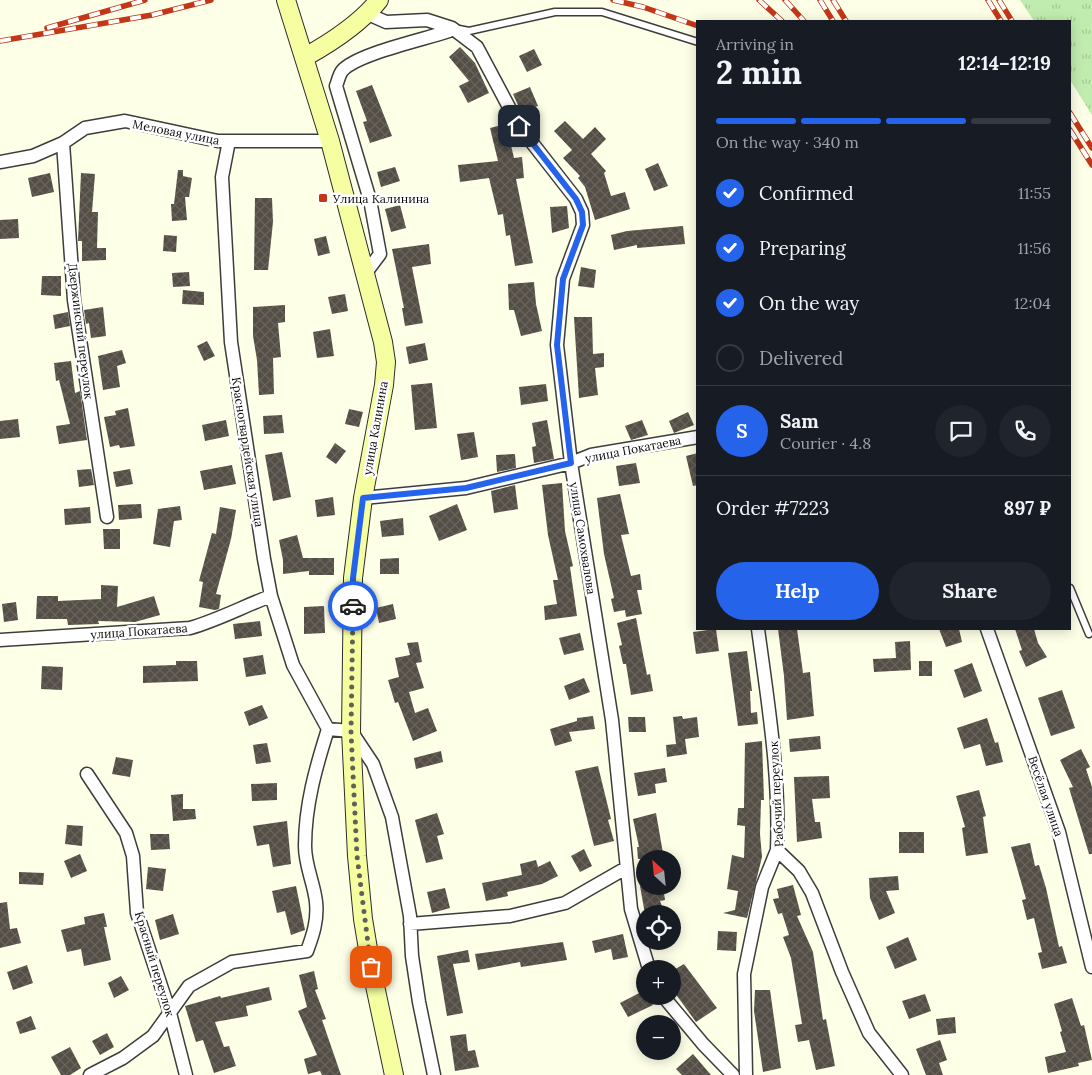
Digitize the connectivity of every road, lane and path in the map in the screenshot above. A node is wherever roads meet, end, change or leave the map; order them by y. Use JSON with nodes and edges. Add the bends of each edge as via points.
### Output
{"nodes":[{"id":1,"x":286,"y":0,"type":"edge"},
{"id":2,"x":374,"y":7,"type":"edge"},
{"id":3,"x":452,"y":28,"type":"junction"},
{"id":4,"x":696,"y":41,"type":"edge"},
{"id":5,"x":305,"y":57,"type":"junction"},
{"id":6,"x":229,"y":141,"type":"junction"},
{"id":7,"x":330,"y":141,"type":"junction"},
{"id":8,"x":63,"y":143,"type":"junction"},
{"id":9,"x":0,"y":162,"type":"edge"},
{"id":10,"x":365,"y":274,"type":"junction"},
{"id":11,"x":696,"y":437,"type":"edge"},
{"id":12,"x":571,"y":463,"type":"junction"},
{"id":13,"x":363,"y":498,"type":"junction"},
{"id":14,"x":107,"y":517,"type":"dead end"},
{"id":15,"x":1071,"y":590,"type":"edge"},
{"id":16,"x":271,"y":596,"type":"junction"},
{"id":17,"x":758,"y":630,"type":"edge"},
{"id":18,"x":987,"y":630,"type":"edge"},
{"id":19,"x":1090,"y":634,"type":"dead end"},
{"id":20,"x":0,"y":640,"type":"edge"},
{"id":21,"x":328,"y":728,"type":"junction"},
{"id":22,"x":351,"y":732,"type":"junction"},
{"id":23,"x":87,"y":774,"type":"dead end"},
{"id":24,"x":777,"y":850,"type":"junction"},
{"id":25,"x":626,"y":868,"type":"junction"},
{"id":26,"x":410,"y":924,"type":"junction"},
{"id":27,"x":646,"y":960,"type":"edge"},
{"id":28,"x":1092,"y":967,"type":"edge"},
{"id":29,"x":670,"y":1005,"type":"edge"},
{"id":30,"x":170,"y":1012,"type":"junction"},
{"id":31,"x":90,"y":1075,"type":"edge"},
{"id":32,"x":186,"y":1075,"type":"edge"},
{"id":33,"x":394,"y":1075,"type":"edge"},
{"id":34,"x":434,"y":1075,"type":"edge"},
{"id":35,"x":733,"y":1075,"type":"edge"},
{"id":36,"x":746,"y":1075,"type":"edge"},
{"id":37,"x":902,"y":1075,"type":"edge"}],
"edges":[{"from":1,"to":5,"type":"main road","name":"улица Калинина"},
{"from":2,"to":3,"type":"street","name":"улица Самохвалова","via":[[386,22],[427,20]]},
{"from":2,"to":5,"type":"main road","via":[[326,45]]},
{"from":3,"to":4,"type":"lane","via":[[469,31],[555,12],[602,12]]},
{"from":3,"to":10,"type":"street","via":[[363,58],[340,74],[336,86],[370,200],[380,254]]},
{"from":3,"to":12,"type":"street","name":"улица Самохвалова","via":[[477,47],[519,126],[576,199],[582,212],[583,225],[563,279],[557,345]]},
{"from":5,"to":7,"type":"main road","name":"улица Калинина"},
{"from":6,"to":7,"type":"street","name":"Меловая улица"},
{"from":6,"to":8,"type":"street","name":"Меловая улица","via":[[183,136],[125,121],[85,128]]},
{"from":6,"to":16,"type":"street","name":"Красногвардейская улица","via":[[222,177],[231,342]]},
{"from":7,"to":10,"type":"main road","name":"улица Калинина"},
{"from":8,"to":9,"type":"street","name":"Меловая улица","via":[[33,156]]},
{"from":8,"to":14,"type":"street","name":"Дзержинский переулок","via":[[74,300]]},
{"from":10,"to":13,"type":"main road","name":"улица Калинина","via":[[386,362]]},
{"from":11,"to":12,"type":"street","name":"улица Покатаева","via":[[591,455]]},
{"from":12,"to":13,"type":"street","name":"улица Покатаева","via":[[466,488]]},
{"from":12,"to":25,"type":"street","name":"улица Самохвалова","via":[[612,720]]},
{"from":13,"to":22,"type":"main road","name":"улица Калинина","via":[[353,578]]},
{"from":15,"to":19,"type":"lane"},
{"from":16,"to":20,"type":"street","name":"улица Покатаева","via":[[190,628]]},
{"from":16,"to":21,"type":"street","name":"Красногвардейская улица","via":[[293,665]]},
{"from":17,"to":24,"type":"street","name":"Рабочий переулок","via":[[776,762]]},
{"from":18,"to":28,"type":"street","name":"Весёлая улица","via":[[1059,832]]},
{"from":21,"to":22,"type":"street"},
{"from":21,"to":30,"type":"street","via":[[306,815],[307,864],[316,902],[316,924],[307,951],[232,962],[189,986]]},
{"from":22,"to":26,"type":"street","via":[[373,764],[392,817]]},
{"from":22,"to":33,"type":"main road","name":"улица Калинина","via":[[363,919]]},
{"from":23,"to":30,"type":"street","name":"Красный переулок","via":[[126,833],[133,856],[137,912]]},
{"from":24,"to":36,"type":"street","via":[[762,888],[744,974]]},
{"from":24,"to":37,"type":"street","name":"Рабочий переулок","via":[[799,871],[812,893],[842,972],[870,1033]]},
{"from":25,"to":26,"type":"street","via":[[566,903],[510,916]]},
{"from":25,"to":27,"type":"street","name":"улица Самохвалова","via":[[631,908]]},
{"from":26,"to":34,"type":"street","via":[[419,1002]]},
{"from":29,"to":35,"type":"street"},
{"from":30,"to":31,"type":"street","via":[[154,1036],[123,1058]]},
{"from":30,"to":32,"type":"street","name":"Красный переулок"}]}
